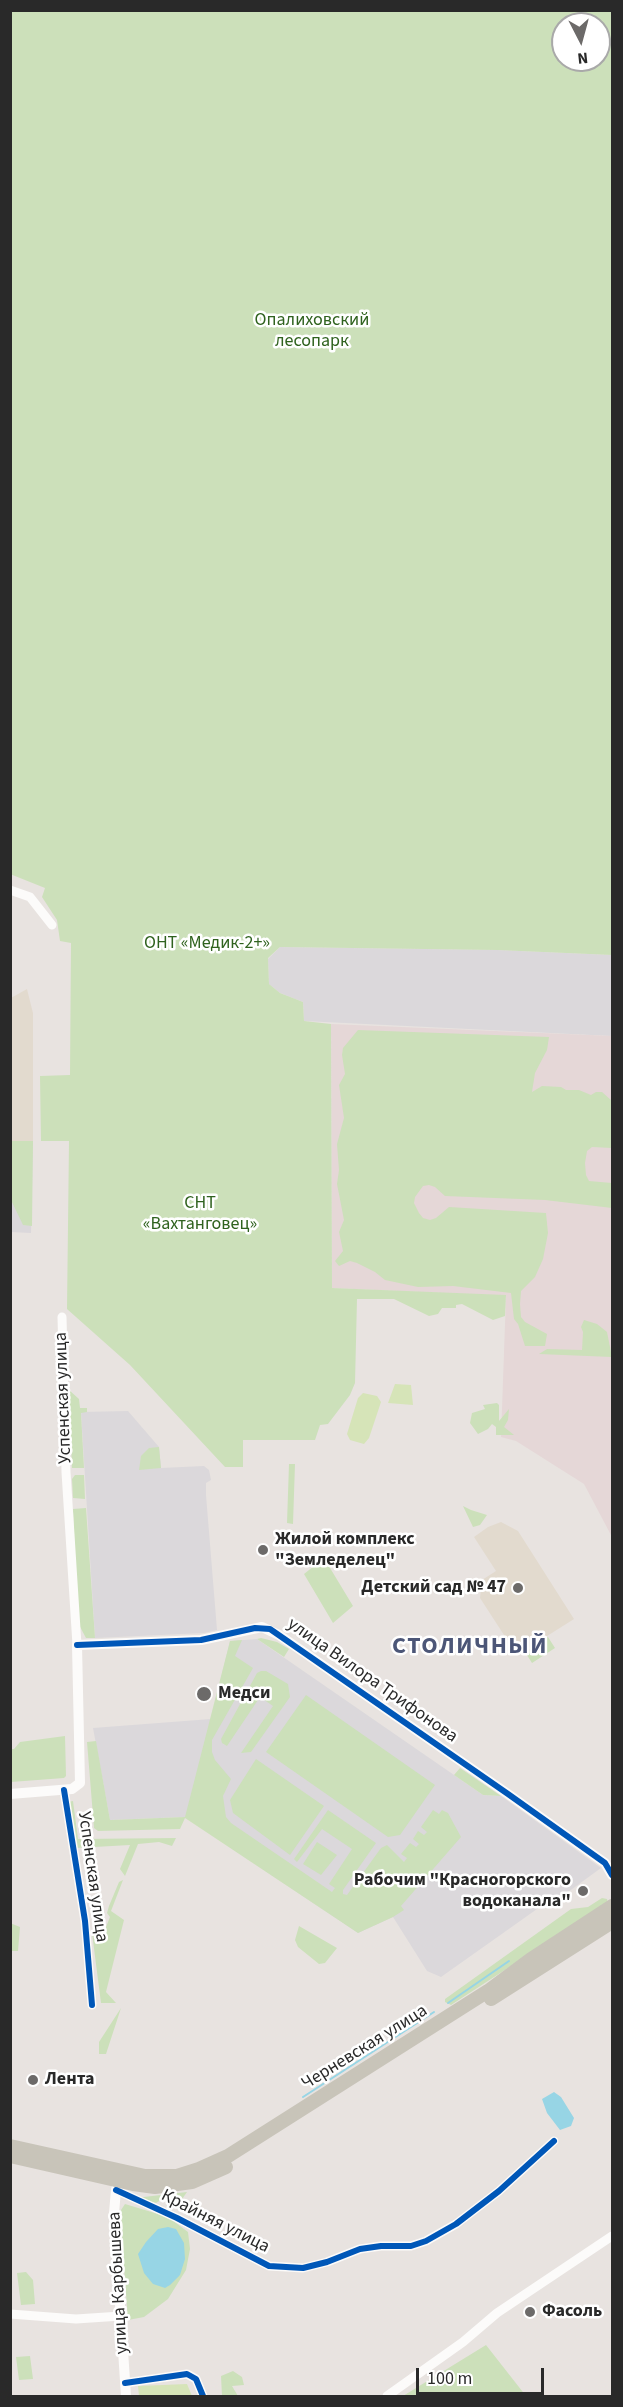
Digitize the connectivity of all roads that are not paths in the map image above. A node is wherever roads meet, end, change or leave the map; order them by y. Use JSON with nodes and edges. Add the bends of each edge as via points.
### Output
{"nodes":[{"id":1,"x":10,"y":890,"type":"edge"},
{"id":2,"x":52,"y":925,"type":"dead end"},
{"id":3,"x":62,"y":1317,"type":"dead end"},
{"id":4,"x":77,"y":1645,"type":"junction"},
{"id":5,"x":64,"y":1790,"type":"junction"},
{"id":6,"x":10,"y":1794,"type":"edge"},
{"id":7,"x":612,"y":1875,"type":"edge"},
{"id":8,"x":612,"y":1906,"type":"edge"},
{"id":9,"x":612,"y":1922,"type":"edge"},
{"id":10,"x":92,"y":2005,"type":"dead end"},
{"id":11,"x":554,"y":2141,"type":"dead end"},
{"id":12,"x":10,"y":2146,"type":"edge"},
{"id":13,"x":10,"y":2156,"type":"edge"},
{"id":14,"x":118,"y":2180,"type":"junction"},
{"id":15,"x":612,"y":2236,"type":"edge"},
{"id":16,"x":10,"y":2314,"type":"edge"},
{"id":17,"x":121,"y":2316,"type":"junction"},
{"id":18,"x":125,"y":2383,"type":"junction"},
{"id":19,"x":126,"y":2397,"type":"edge"},
{"id":20,"x":203,"y":2397,"type":"edge"},
{"id":21,"x":387,"y":2397,"type":"edge"}],
"edges":[{"from":1,"to":2,"type":"street","via":[[30,897]]},
{"from":3,"to":4,"type":"street","name":"Успенская улица","via":[[66,1472]]},
{"from":4,"to":5,"type":"street","name":"Успенская улица","via":[[80,1780],[76,1788]]},
{"from":4,"to":7,"type":"street","name":"улица Вилора Трифонова","via":[[201,1640],[255,1628],[270,1629],[537,1814],[605,1863]]},
{"from":5,"to":6,"type":"street"},
{"from":5,"to":10,"type":"street","name":"Успенская улица","via":[[82,1902]]},
{"from":8,"to":14,"type":"main road","name":"Черневская улица","via":[[488,1991],[228,2156],[177,2176]]},
{"from":9,"to":14,"type":"main road","name":"Черневская улица","via":[[218,2171],[168,2187]]},
{"from":11,"to":14,"type":"street","name":"Крайняя улица","via":[[499,2191],[426,2241],[411,2247],[360,2249],[303,2268],[269,2266],[177,2218]]},
{"from":12,"to":14,"type":"main road"},
{"from":13,"to":14,"type":"main road"},
{"from":14,"to":17,"type":"street","name":"улица Карбышева","via":[[114,2213]]},
{"from":15,"to":21,"type":"street","via":[[497,2313]]},
{"from":16,"to":17,"type":"street","via":[[76,2319]]},
{"from":17,"to":18,"type":"street","name":"улица Карбышева"},
{"from":18,"to":19,"type":"street","name":"улица Карбышева"},
{"from":18,"to":20,"type":"street","via":[[187,2374],[196,2379]]}]}
